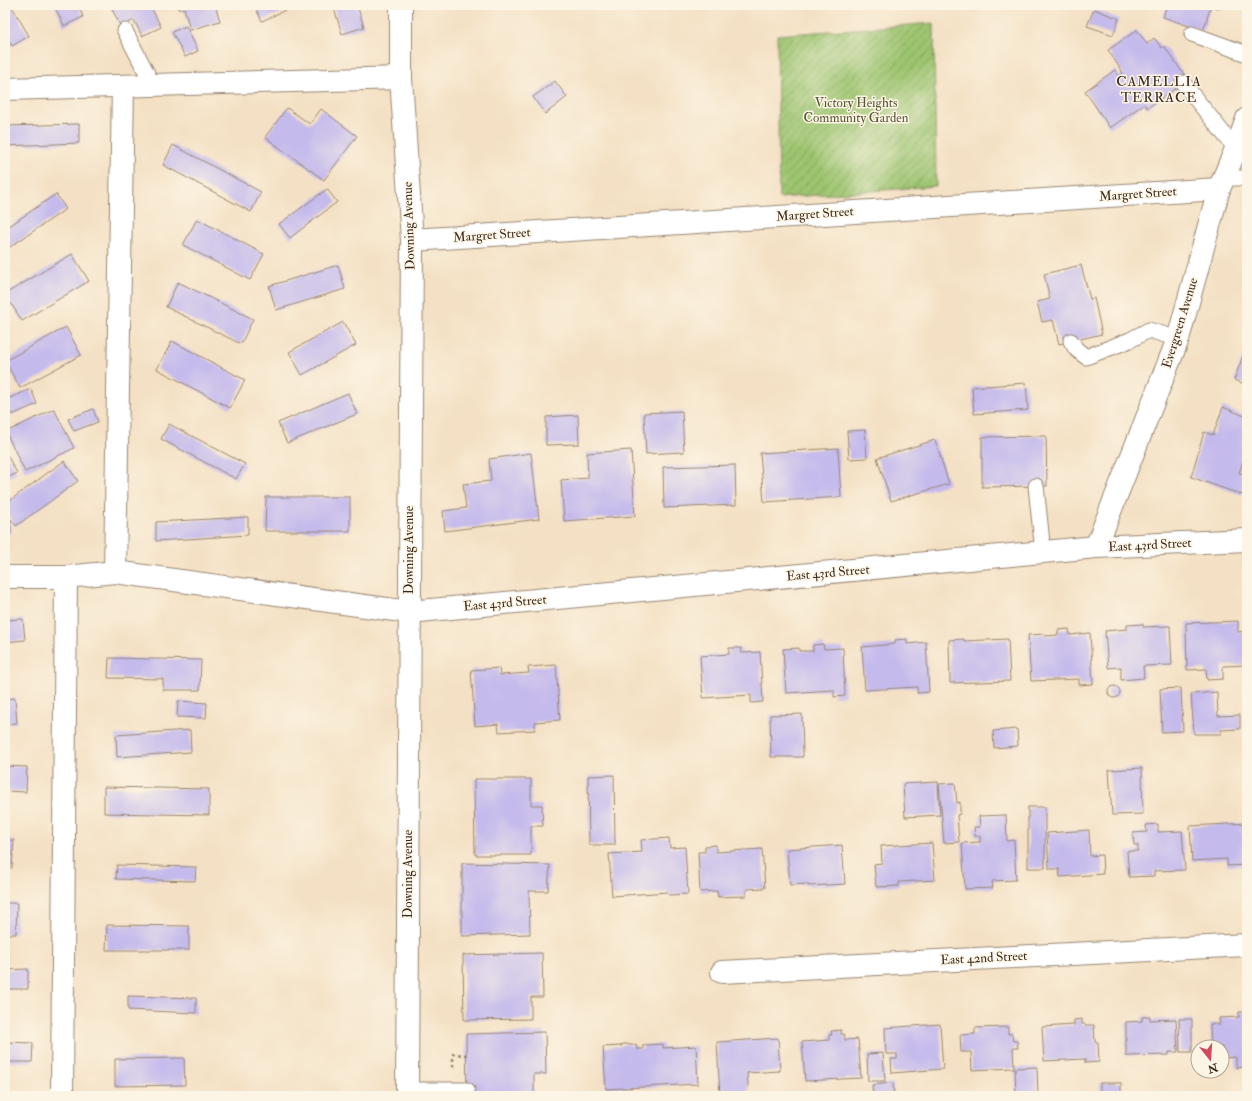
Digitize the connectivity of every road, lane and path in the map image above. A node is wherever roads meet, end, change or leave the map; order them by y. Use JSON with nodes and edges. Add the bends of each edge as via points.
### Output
{"nodes":[{"id":1,"x":401,"y":5,"type":"edge"},
{"id":2,"x":125,"y":31,"type":"dead end"},
{"id":3,"x":1192,"y":34,"type":"dead end"},
{"id":4,"x":1247,"y":54,"type":"edge"},
{"id":5,"x":401,"y":78,"type":"junction"},
{"id":6,"x":1182,"y":83,"type":"dead end"},
{"id":7,"x":153,"y":85,"type":"junction"},
{"id":8,"x":123,"y":86,"type":"junction"},
{"id":9,"x":5,"y":89,"type":"edge"},
{"id":10,"x":1247,"y":119,"type":"edge"},
{"id":11,"x":1236,"y":149,"type":"junction"},
{"id":12,"x":1247,"y":178,"type":"edge"},
{"id":13,"x":1221,"y":183,"type":"junction"},
{"id":14,"x":412,"y":240,"type":"junction"},
{"id":15,"x":1178,"y":339,"type":"junction"},
{"id":16,"x":1071,"y":341,"type":"dead end"},
{"id":17,"x":1036,"y":486,"type":"dead end"},
{"id":18,"x":1247,"y":540,"type":"edge"},
{"id":19,"x":1096,"y":547,"type":"junction"},
{"id":20,"x":1043,"y":552,"type":"junction"},
{"id":21,"x":115,"y":572,"type":"junction"},
{"id":22,"x":5,"y":577,"type":"edge"},
{"id":23,"x":66,"y":577,"type":"junction"},
{"id":24,"x":409,"y":612,"type":"junction"},
{"id":25,"x":1247,"y":945,"type":"edge"},
{"id":26,"x":722,"y":972,"type":"dead end"},
{"id":27,"x":467,"y":1090,"type":"dead end"},
{"id":28,"x":407,"y":1093,"type":"edge"},
{"id":29,"x":62,"y":1096,"type":"edge"}],
"edges":[{"from":1,"to":5,"type":"street","name":"Downing Avenue"},
{"from":2,"to":7,"type":"lane"},
{"from":3,"to":4,"type":"lane"},
{"from":5,"to":7,"type":"street"},
{"from":5,"to":14,"type":"street","name":"Downing Avenue"},
{"from":6,"to":11,"type":"lane"},
{"from":7,"to":8,"type":"street"},
{"from":8,"to":9,"type":"street"},
{"from":8,"to":21,"type":"street"},
{"from":10,"to":11,"type":"street","name":"Evergreen Avenue"},
{"from":11,"to":13,"type":"street","name":"Evergreen Avenue"},
{"from":12,"to":13,"type":"lane"},
{"from":13,"to":14,"type":"street","name":"Margret Street"},
{"from":13,"to":15,"type":"street","name":"Evergreen Avenue"},
{"from":14,"to":24,"type":"street","name":"Downing Avenue"},
{"from":15,"to":16,"type":"lane","via":[[1148,330],[1086,357],[1076,350]]},
{"from":15,"to":19,"type":"street","name":"Evergreen Avenue"},
{"from":17,"to":20,"type":"lane"},
{"from":18,"to":19,"type":"street","name":"East 43rd Street"},
{"from":19,"to":20,"type":"street","name":"East 43rd Street"},
{"from":20,"to":24,"type":"street","name":"East 43rd Street"},
{"from":21,"to":23,"type":"street","name":"East 43rd Street"},
{"from":21,"to":24,"type":"street","name":"East 43rd Street"},
{"from":22,"to":23,"type":"street","name":"East 43rd Street"},
{"from":23,"to":29,"type":"street"},
{"from":24,"to":28,"type":"street","name":"Downing Avenue"},
{"from":25,"to":26,"type":"street","name":"East 42nd Street"},
{"from":27,"to":28,"type":"lane"}]}
